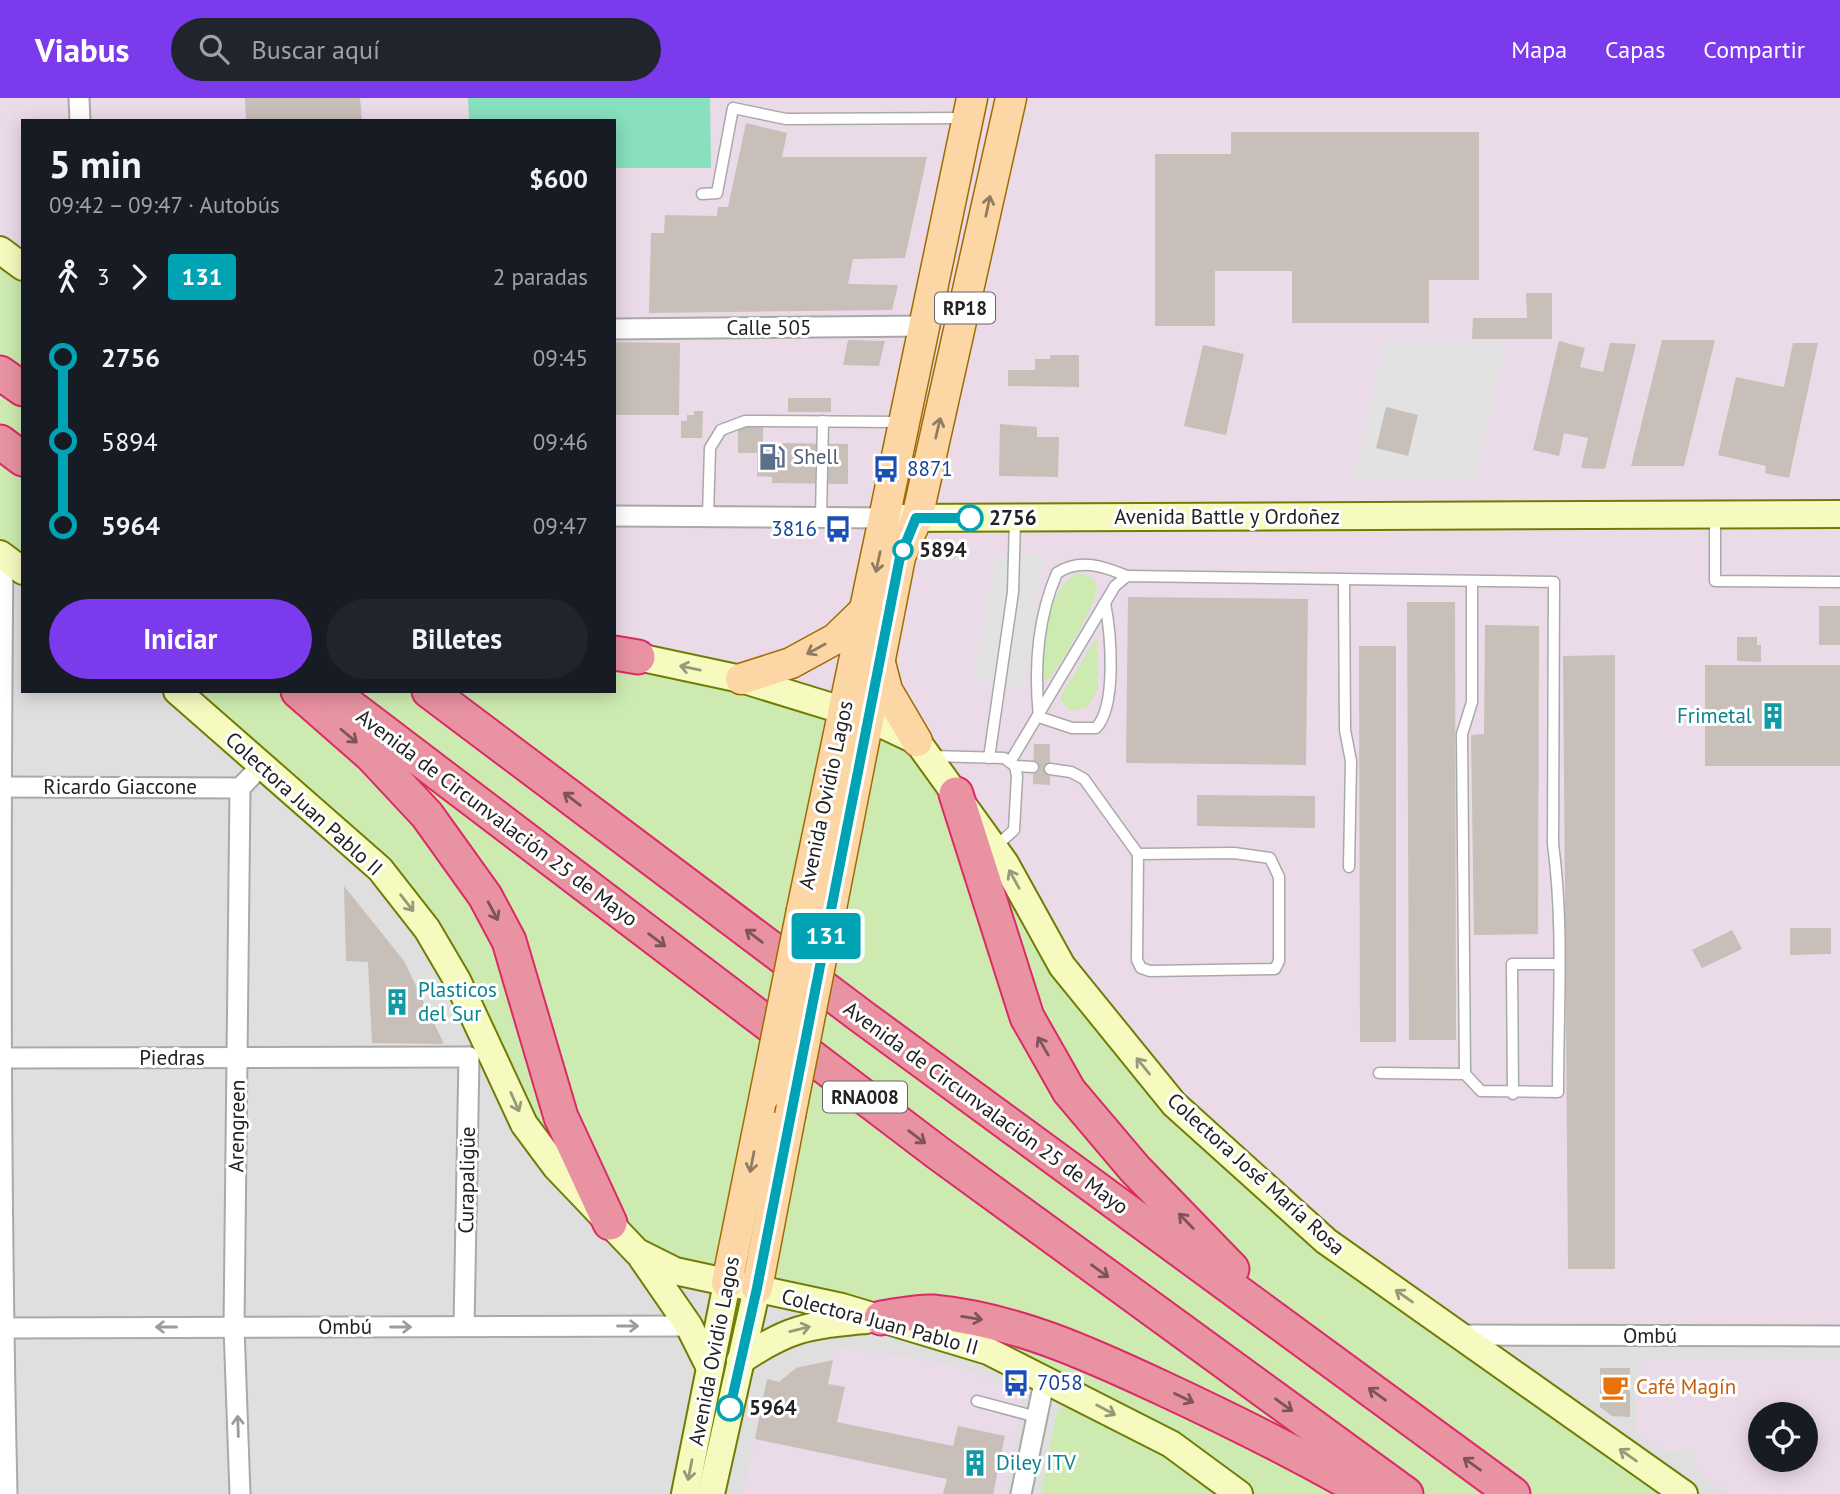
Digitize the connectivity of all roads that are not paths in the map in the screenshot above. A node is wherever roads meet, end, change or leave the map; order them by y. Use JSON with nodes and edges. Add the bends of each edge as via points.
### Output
{"nodes":[{"id":1,"x":79,"y":98,"type":"edge"},
{"id":2,"x":1011,"y":98,"type":"edge"},
{"id":3,"x":970,"y":108,"type":"edge"},
{"id":4,"x":80,"y":119,"type":"edge"},
{"id":5,"x":702,"y":194,"type":"dead end"},
{"id":6,"x":0,"y":250,"type":"edge"},
{"id":7,"x":21,"y":266,"type":"edge"},
{"id":8,"x":924,"y":326,"type":"junction"},
{"id":9,"x":616,"y":329,"type":"edge"},
{"id":10,"x":0,"y":373,"type":"edge"},
{"id":11,"x":21,"y":388,"type":"edge"},
{"id":12,"x":823,"y":421,"type":"junction"},
{"id":13,"x":904,"y":422,"type":"junction"},
{"id":14,"x":0,"y":442,"type":"edge"},
{"id":15,"x":21,"y":458,"type":"edge"},
{"id":16,"x":1840,"y":514,"type":"edge"},
{"id":17,"x":1715,"y":515,"type":"junction"},
{"id":18,"x":616,"y":516,"type":"edge"},
{"id":19,"x":708,"y":516,"type":"junction"},
{"id":20,"x":821,"y":517,"type":"junction"},
{"id":21,"x":1015,"y":517,"type":"junction"},
{"id":22,"x":887,"y":518,"type":"junction"},
{"id":23,"x":916,"y":518,"type":"junction"},
{"id":24,"x":9,"y":560,"type":"edge"},
{"id":25,"x":1127,"y":576,"type":"junction"},
{"id":26,"x":1344,"y":581,"type":"junction"},
{"id":27,"x":1472,"y":582,"type":"junction"},
{"id":28,"x":1840,"y":582,"type":"edge"},
{"id":29,"x":1105,"y":603,"type":"junction"},
{"id":30,"x":868,"y":606,"type":"junction"},
{"id":31,"x":622,"y":652,"type":"edge"},
{"id":32,"x":880,"y":661,"type":"junction"},
{"id":33,"x":741,"y":679,"type":"junction"},
{"id":34,"x":179,"y":693,"type":"edge"},
{"id":35,"x":300,"y":693,"type":"edge"},
{"id":36,"x":333,"y":693,"type":"edge"},
{"id":37,"x":432,"y":693,"type":"edge"},
{"id":38,"x":856,"y":714,"type":"junction"},
{"id":39,"x":1039,"y":718,"type":"junction"},
{"id":40,"x":922,"y":748,"type":"junction"},
{"id":41,"x":989,"y":758,"type":"junction"},
{"id":42,"x":1012,"y":764,"type":"junction"},
{"id":43,"x":261,"y":766,"type":"junction"},
{"id":44,"x":1033,"y":767,"type":"dead end"},
{"id":45,"x":1050,"y":769,"type":"dead end"},
{"id":46,"x":0,"y":787,"type":"edge"},
{"id":47,"x":240,"y":788,"type":"junction"},
{"id":48,"x":956,"y":794,"type":"junction"},
{"id":49,"x":994,"y":848,"type":"junction"},
{"id":50,"x":1138,"y":854,"type":"junction"},
{"id":51,"x":1349,"y":867,"type":"dead end"},
{"id":52,"x":1559,"y":964,"type":"junction"},
{"id":53,"x":478,"y":1049,"type":"junction"},
{"id":54,"x":1,"y":1058,"type":"edge"},
{"id":55,"x":237,"y":1058,"type":"junction"},
{"id":56,"x":1379,"y":1073,"type":"dead end"},
{"id":57,"x":1465,"y":1074,"type":"junction"},
{"id":58,"x":1513,"y":1094,"type":"junction"},
{"id":59,"x":610,"y":1223,"type":"junction"},
{"id":60,"x":637,"y":1252,"type":"junction"},
{"id":61,"x":727,"y":1283,"type":"junction"},
{"id":62,"x":757,"y":1288,"type":"junction"},
{"id":63,"x":1263,"y":1310,"type":"junction"},
{"id":64,"x":881,"y":1318,"type":"junction"},
{"id":65,"x":464,"y":1326,"type":"junction"},
{"id":66,"x":689,"y":1326,"type":"junction"},
{"id":67,"x":234,"y":1327,"type":"junction"},
{"id":68,"x":1,"y":1328,"type":"edge"},
{"id":69,"x":1460,"y":1335,"type":"junction"},
{"id":70,"x":1840,"y":1336,"type":"edge"},
{"id":71,"x":740,"y":1361,"type":"junction"},
{"id":72,"x":710,"y":1368,"type":"junction"},
{"id":73,"x":1045,"y":1378,"type":"junction"},
{"id":74,"x":977,"y":1401,"type":"dead end"},
{"id":75,"x":1037,"y":1417,"type":"junction"},
{"id":76,"x":7,"y":1494,"type":"edge"},
{"id":77,"x":240,"y":1494,"type":"edge"},
{"id":78,"x":685,"y":1494,"type":"edge"},
{"id":79,"x":711,"y":1494,"type":"edge"},
{"id":80,"x":1021,"y":1494,"type":"edge"},
{"id":81,"x":1239,"y":1494,"type":"edge"},
{"id":82,"x":1369,"y":1494,"type":"edge"},
{"id":83,"x":1406,"y":1494,"type":"edge"},
{"id":84,"x":1513,"y":1494,"type":"edge"},
{"id":85,"x":1684,"y":1494,"type":"edge"}],
"edges":[{"from":1,"to":4,"type":"street"},
{"from":23,"to":2,"type":"main road","name":"Avenida Ovidio Lagos","number":"RP18","one_way":true},
{"from":3,"to":5,"type":"lane","via":[[935,116],[786,119],[733,108],[717,193]]},
{"from":3,"to":8,"type":"main road","name":"Avenida Ovidio Lagos","number":"RP18"},
{"from":6,"to":7,"type":"main road"},
{"from":8,"to":9,"type":"street","name":"Calle 505"},
{"from":8,"to":13,"type":"main road","name":"Avenida Ovidio Lagos","number":"RP18"},
{"from":10,"to":11,"type":"highway"},
{"from":12,"to":13,"type":"lane"},
{"from":12,"to":19,"type":"lane","via":[[745,421],[721,430],[710,448]]},
{"from":12,"to":20,"type":"lane"},
{"from":13,"to":22,"type":"main road","name":"Avenida Ovidio Lagos","number":"RP18"},
{"from":14,"to":15,"type":"highway"},
{"from":16,"to":17,"type":"main road","name":"Avenida Battle y Ordoñez"},
{"from":17,"to":21,"type":"main road","name":"Avenida Battle y Ordoñez"},
{"from":17,"to":28,"type":"lane","via":[[1715,581]]},
{"from":18,"to":19,"type":"street","name":"Avenida Battle y Ordoñez"},
{"from":19,"to":20,"type":"street","name":"Avenida Battle y Ordoñez"},
{"from":20,"to":22,"type":"street","name":"Avenida Battle y Ordoñez"},
{"from":21,"to":23,"type":"main road","name":"Avenida Battle y Ordoñez"},
{"from":21,"to":41,"type":"lane","via":[[1013,592]]},
{"from":22,"to":23,"type":"main road","name":"Avenida Battle y Ordoñez"},
{"from":22,"to":30,"type":"main road","name":"Avenida Ovidio Lagos","number":"RP18","one_way":true},
{"from":23,"to":32,"type":"main road","name":"Avenida Ovidio Lagos","number":"RP18","via":[[900,557]]},
{"from":24,"to":46,"type":"street"},
{"from":25,"to":26,"type":"lane"},
{"from":25,"to":29,"type":"lane"},
{"from":25,"to":39,"type":"lane","via":[[1087,564],[1069,565],[1057,573],[1036,664]]},
{"from":26,"to":27,"type":"lane"},
{"from":26,"to":51,"type":"lane","via":[[1345,730],[1351,761]]},
{"from":27,"to":52,"type":"lane","via":[[1554,582],[1553,844]]},
{"from":27,"to":57,"type":"lane","via":[[1472,702],[1462,734]]},
{"from":29,"to":39,"type":"lane"},
{"from":29,"to":39,"type":"lane","via":[[1109,692],[1105,718],[1096,728],[1072,728]]},
{"from":30,"to":33,"type":"main road","one_way":true,"via":[[835,639],[791,663]]},
{"from":30,"to":38,"type":"main road","name":"Avenida Ovidio Lagos","number":"RP18"},
{"from":33,"to":31,"type":"main road","name":"Colectora José María Rosa","one_way":true},
{"from":32,"to":38,"type":"main road","name":"Avenida Ovidio Lagos","number":"RP18"},
{"from":32,"to":40,"type":"main road","number":"RP18","via":[[887,690]]},
{"from":33,"to":38,"type":"main road","name":"Colectora José María Rosa"},
{"from":34,"to":43,"type":"main road","name":"Colectora Juan Pablo II"},
{"from":35,"to":59,"type":"highway","one_way":true,"via":[[371,755],[427,815],[485,896],[509,942],[561,1117]]},
{"from":36,"to":83,"type":"highway","name":"Avenida de Circunvalación 25 de Mayo","number":"RNA008","one_way":true,"via":[[938,1153]]},
{"from":63,"to":37,"type":"highway","name":"Avenida de Circunvalación 25 de Mayo","number":"RNA008","one_way":true},
{"from":38,"to":40,"type":"main road","name":"Colectora José María Rosa"},
{"from":38,"to":61,"type":"main road","name":"Avenida Ovidio Lagos","number":"RP18","one_way":true,"bridge":true,"via":[[802,910]]},
{"from":38,"to":62,"type":"main road","name":"Avenida Ovidio Lagos","number":"RP18","bridge":true,"via":[[826,934]]},
{"from":39,"to":42,"type":"lane"},
{"from":40,"to":41,"type":"lane"},
{"from":40,"to":48,"type":"main road","name":"Colectora José María Rosa"},
{"from":41,"to":42,"type":"lane","via":[[1004,758]]},
{"from":42,"to":44,"type":"lane"},
{"from":42,"to":49,"type":"lane","via":[[1017,776],[1014,830]]},
{"from":43,"to":47,"type":"street"},
{"from":43,"to":53,"type":"main road","name":"Colectora Juan Pablo II","one_way":true,"via":[[380,869],[427,929],[457,980]]},
{"from":45,"to":50,"type":"lane","via":[[1084,779]]},
{"from":46,"to":47,"type":"street","name":"Ricardo Giaccone"},
{"from":46,"to":54,"type":"street"},
{"from":47,"to":55,"type":"street","name":"Arengreen"},
{"from":48,"to":49,"type":"main road","name":"Colectora José María Rosa"},
{"from":63,"to":48,"type":"highway","one_way":true,"via":[[1229,1265],[1135,1169],[1069,1091],[1027,1017]]},
{"from":69,"to":49,"type":"main road","name":"Colectora José María Rosa","one_way":true,"via":[[1326,1241],[1174,1104],[1062,966]]},
{"from":50,"to":50,"type":"lane","via":[[1137,960],[1141,968],[1275,969],[1279,961],[1279,877],[1270,858],[1234,853]]},
{"from":52,"to":58,"type":"lane","via":[[1558,1092]]},
{"from":52,"to":58,"type":"lane","via":[[1512,964]]},
{"from":53,"to":55,"type":"street","name":"Piedras"},
{"from":53,"to":59,"type":"main road","name":"Colectora Juan Pablo II","one_way":true,"via":[[556,1167]]},
{"from":53,"to":65,"type":"street","name":"Curapaligüe"},
{"from":54,"to":55,"type":"street","name":"Piedras"},
{"from":54,"to":68,"type":"street"},
{"from":55,"to":67,"type":"street","name":"Arengreen"},
{"from":56,"to":57,"type":"lane"},
{"from":57,"to":58,"type":"lane","via":[[1481,1091]]},
{"from":59,"to":60,"type":"main road","name":"Colectora Juan Pablo II"},
{"from":60,"to":61,"type":"main road","name":"Colectora Juan Pablo II","via":[[676,1271]]},
{"from":60,"to":66,"type":"main road"},
{"from":61,"to":62,"type":"main road","name":"Colectora Juan Pablo II"},
{"from":61,"to":72,"type":"main road","name":"Avenida Ovidio Lagos"},
{"from":62,"to":64,"type":"main road","name":"Colectora Juan Pablo II"},
{"from":62,"to":71,"type":"main road","name":"Avenida Ovidio Lagos"},
{"from":84,"to":63,"type":"highway","name":"Avenida de Circunvalación 25 de Mayo","number":"RNA008","one_way":true},
{"from":71,"to":64,"type":"main road","one_way":true,"via":[[798,1328]]},
{"from":64,"to":73,"type":"main road","name":"Colectora Juan Pablo II","via":[[988,1352]]},
{"from":64,"to":82,"type":"highway","one_way":true,"via":[[930,1312],[1028,1331],[1183,1397]]},
{"from":65,"to":66,"type":"street","name":"Ombú","one_way":true},
{"from":67,"to":65,"type":"street","name":"Ombú","one_way":true},
{"from":66,"to":72,"type":"main road"},
{"from":67,"to":68,"type":"street","name":"Ombú","one_way":true},
{"from":77,"to":67,"type":"street","name":"Arengreen","one_way":true},
{"from":68,"to":76,"type":"street"},
{"from":69,"to":70,"type":"street","name":"Ombú"},
{"from":85,"to":69,"type":"main road","name":"Colectora José María Rosa","one_way":true},
{"from":71,"to":79,"type":"main road","name":"Avenida Ovidio Lagos"},
{"from":72,"to":78,"type":"main road","name":"Avenida Ovidio Lagos","one_way":true},
{"from":73,"to":75,"type":"street"},
{"from":73,"to":81,"type":"main road","name":"Colectora Juan Pablo II","one_way":true,"via":[[1171,1444]]},
{"from":74,"to":75,"type":"lane"},
{"from":75,"to":80,"type":"street"}]}
